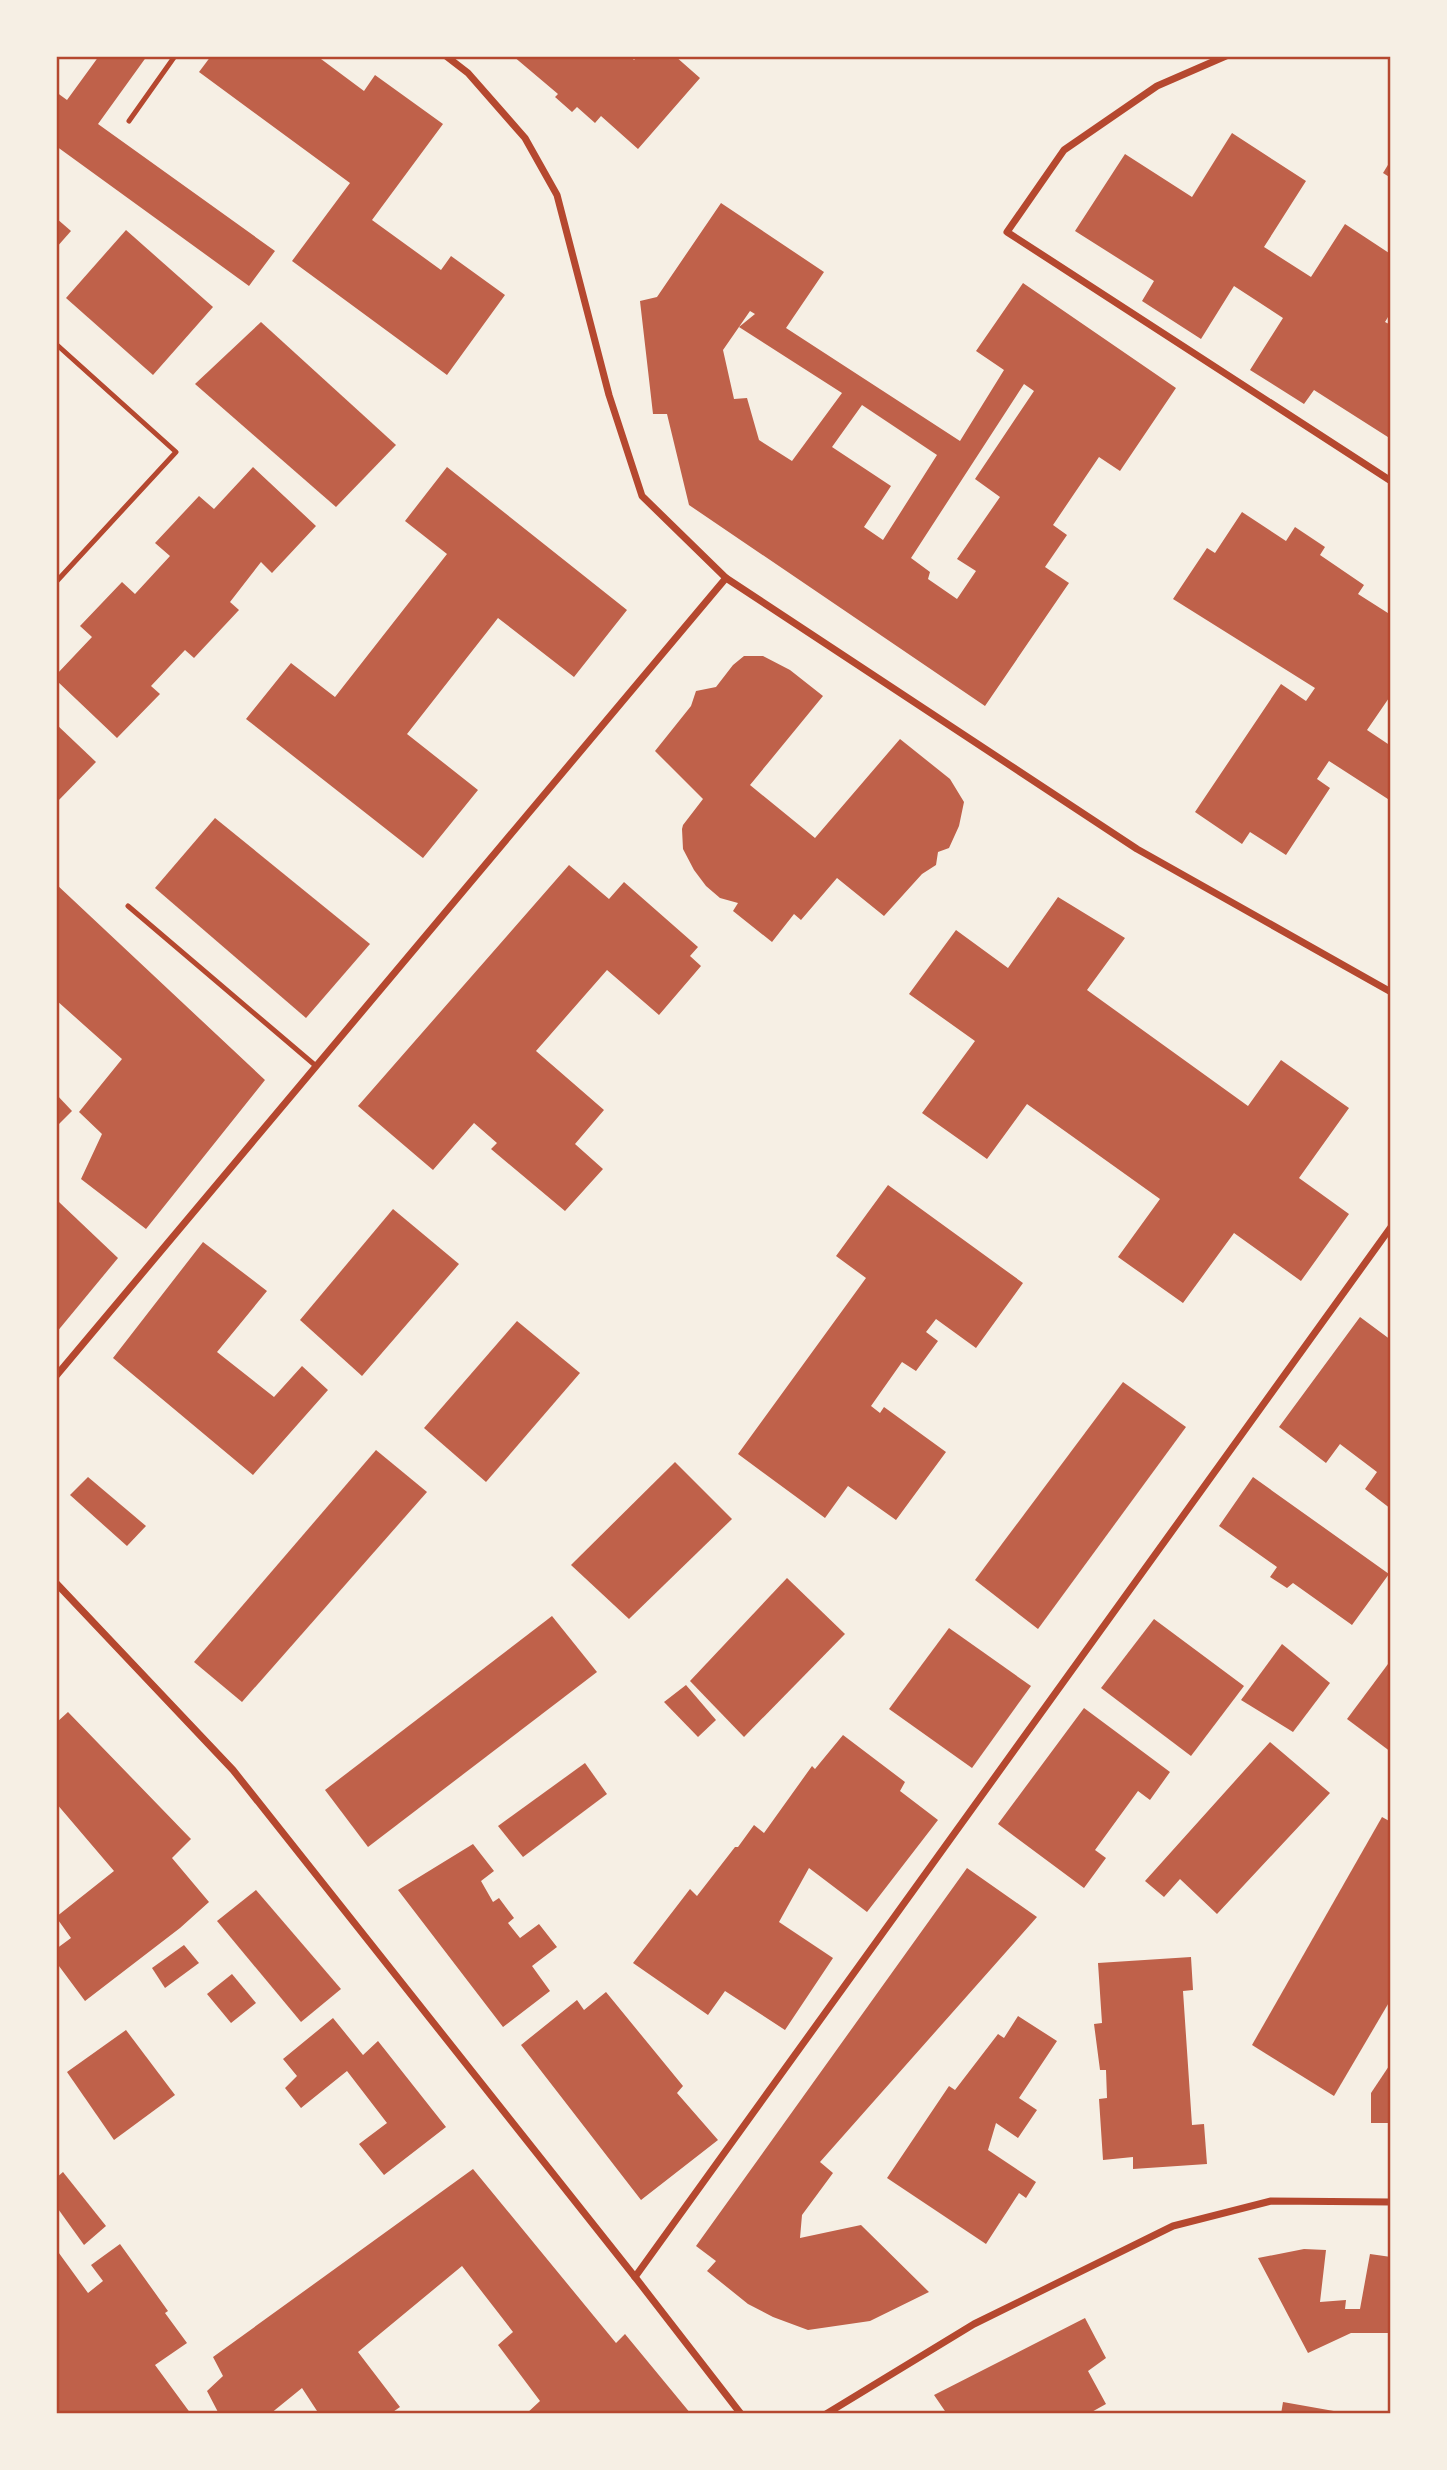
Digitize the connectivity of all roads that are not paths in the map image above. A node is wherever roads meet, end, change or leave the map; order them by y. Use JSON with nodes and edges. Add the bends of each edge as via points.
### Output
{"nodes":[{"id":1,"x":175,"y":56,"type":"edge"},
{"id":2,"x":446,"y":56,"type":"edge"},
{"id":3,"x":1226,"y":56,"type":"edge"},
{"id":4,"x":129,"y":121,"type":"dead end"},
{"id":5,"x":56,"y":344,"type":"edge"},
{"id":6,"x":1391,"y":481,"type":"edge"},
{"id":7,"x":726,"y":578,"type":"junction"},
{"id":8,"x":56,"y":582,"type":"edge"},
{"id":9,"x":128,"y":905,"type":"dead end"},
{"id":10,"x":1391,"y":992,"type":"edge"},
{"id":11,"x":316,"y":1066,"type":"junction"},
{"id":12,"x":1391,"y":1227,"type":"edge"},
{"id":13,"x":56,"y":1376,"type":"edge"},
{"id":14,"x":56,"y":1583,"type":"edge"},
{"id":15,"x":1391,"y":2202,"type":"edge"},
{"id":16,"x":635,"y":2277,"type":"junction"},
{"id":17,"x":741,"y":2414,"type":"edge"},
{"id":18,"x":826,"y":2414,"type":"edge"}],
"edges":[{"from":1,"to":4,"type":"lane"},
{"from":2,"to":7,"type":"street","via":[[468,73],[525,138],[557,195],[609,395],[642,496]]},
{"from":3,"to":6,"type":"street","via":[[1157,86],[1065,150],[1007,232]]},
{"from":5,"to":8,"type":"lane","via":[[176,452]]},
{"from":7,"to":10,"type":"street","via":[[1136,849]]},
{"from":7,"to":11,"type":"street"},
{"from":9,"to":11,"type":"lane"},
{"from":11,"to":13,"type":"street"},
{"from":12,"to":16,"type":"street"},
{"from":14,"to":16,"type":"street","via":[[233,1770]]},
{"from":15,"to":18,"type":"street","via":[[1270,2201],[1173,2226],[974,2324]]},
{"from":16,"to":17,"type":"street"}]}
